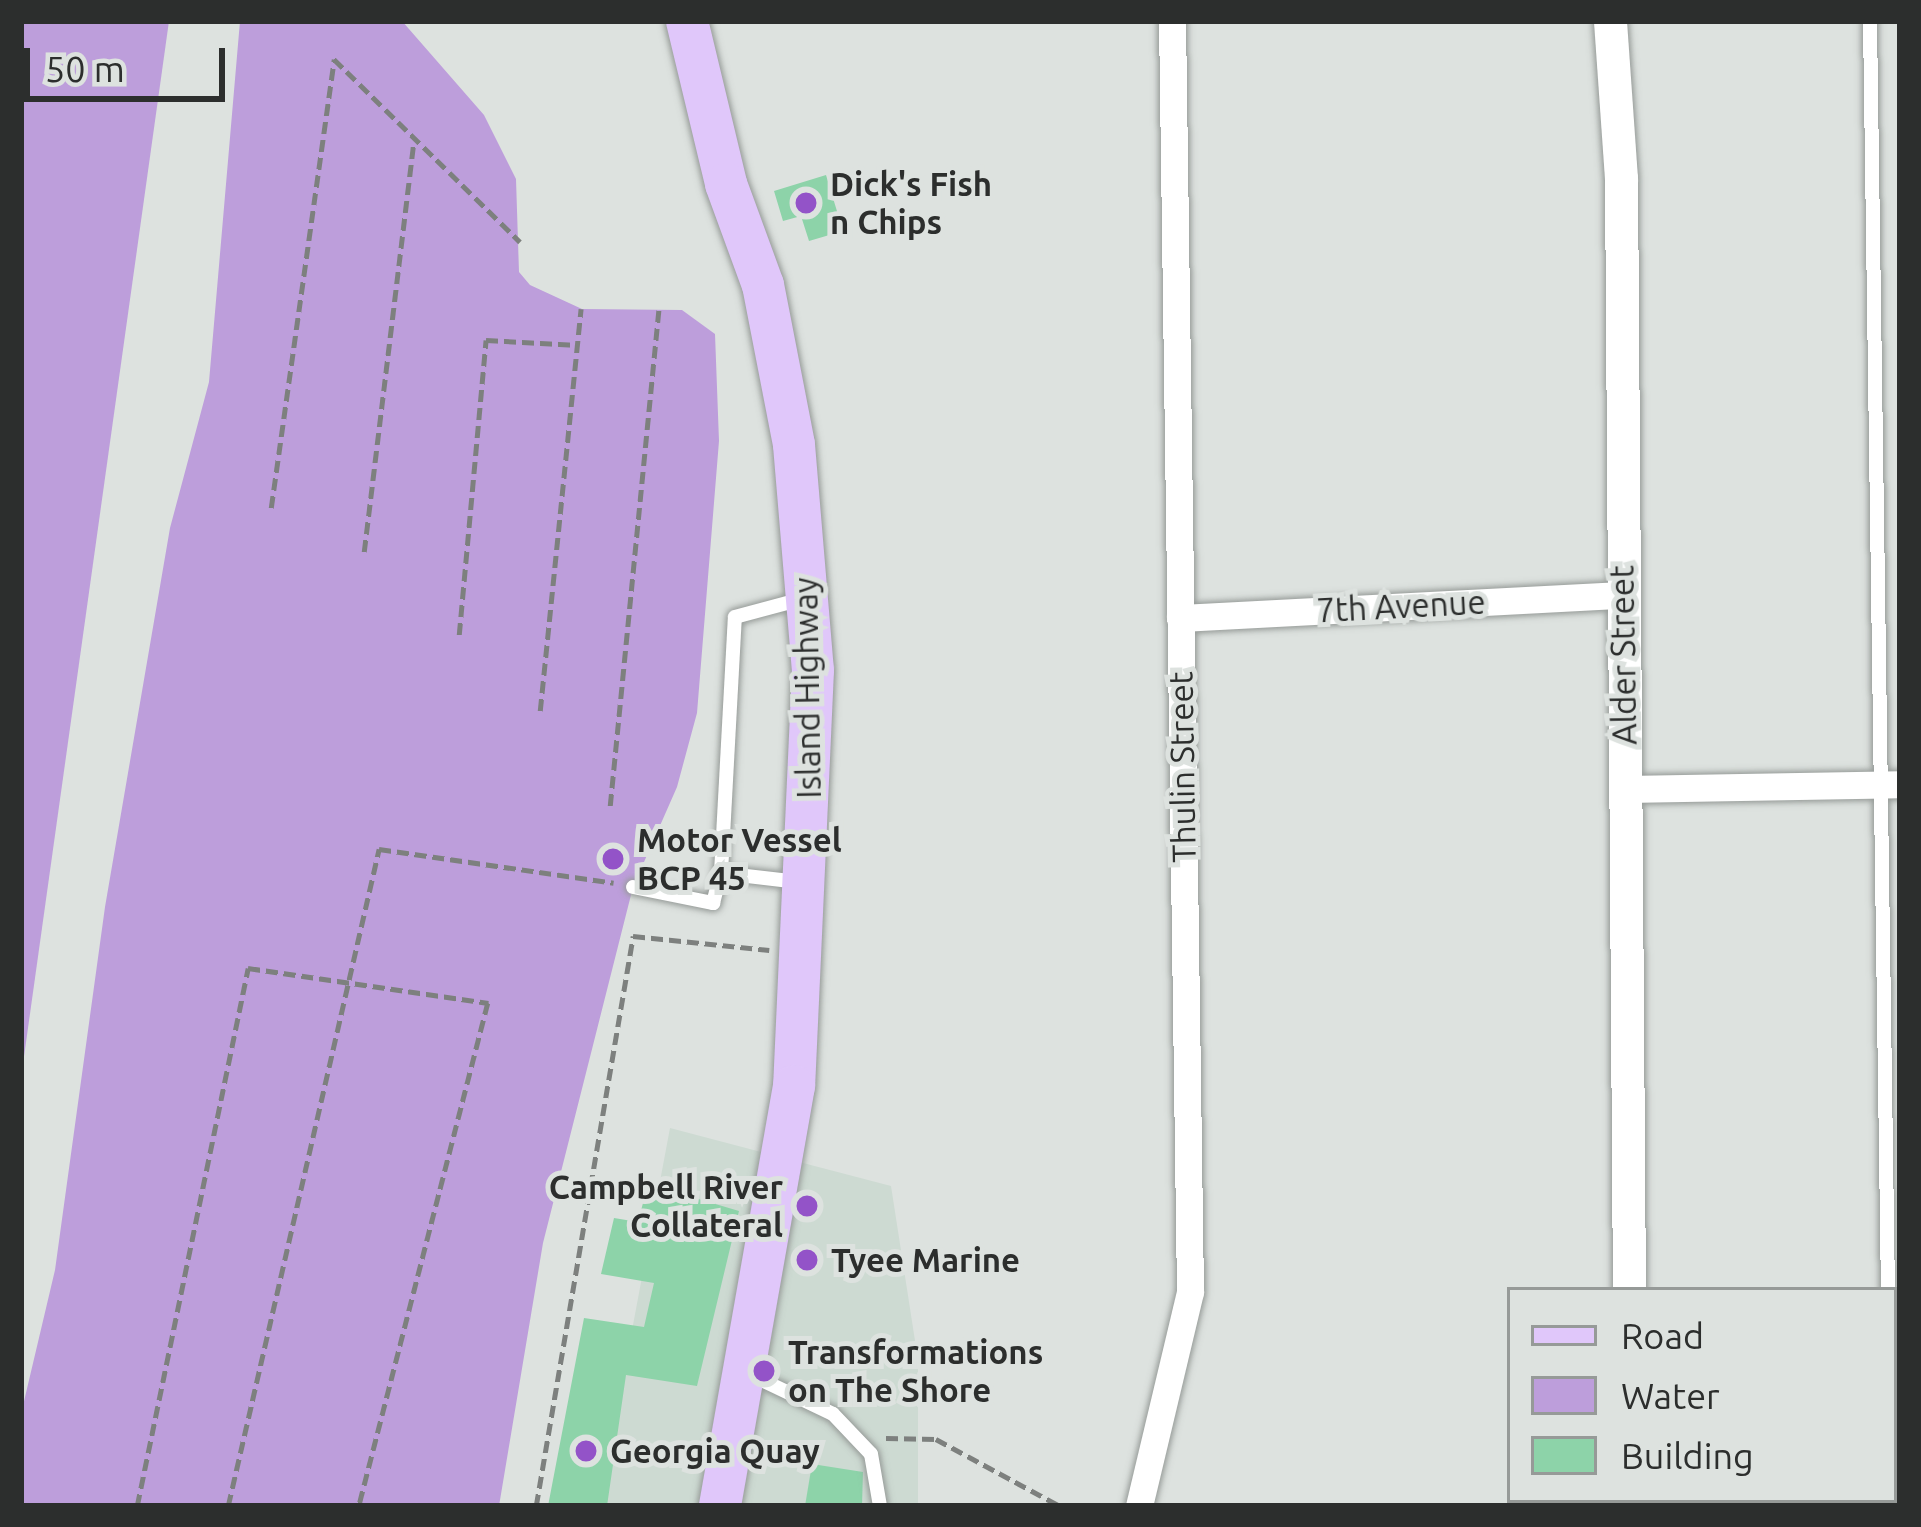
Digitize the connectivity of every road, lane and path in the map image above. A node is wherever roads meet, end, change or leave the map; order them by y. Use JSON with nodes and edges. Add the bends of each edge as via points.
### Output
{"nodes":[{"id":1,"x":687,"y":21,"type":"edge"},
{"id":2,"x":1172,"y":21,"type":"edge"},
{"id":3,"x":1610,"y":21,"type":"edge"},
{"id":4,"x":1870,"y":21,"type":"edge"},
{"id":5,"x":415,"y":139,"type":"junction"},
{"id":6,"x":520,"y":242,"type":"dead end"},
{"id":7,"x":581,"y":309,"type":"dead end"},
{"id":8,"x":659,"y":310,"type":"dead end"},
{"id":9,"x":578,"y":345,"type":"junction"},
{"id":10,"x":271,"y":508,"type":"dead end"},
{"id":11,"x":364,"y":552,"type":"dead end"},
{"id":12,"x":1622,"y":595,"type":"junction"},
{"id":13,"x":807,"y":598,"type":"junction"},
{"id":14,"x":1180,"y":618,"type":"junction"},
{"id":15,"x":458,"y":635,"type":"dead end"},
{"id":16,"x":540,"y":711,"type":"dead end"},
{"id":17,"x":1889,"y":784,"type":"edge"},
{"id":18,"x":1625,"y":789,"type":"junction"},
{"id":19,"x":610,"y":806,"type":"dead end"},
{"id":20,"x":721,"y":873,"type":"junction"},
{"id":21,"x":808,"y":884,"type":"junction"},
{"id":22,"x":633,"y":887,"type":"joint"},
{"id":23,"x":803,"y":954,"type":"junction"},
{"id":24,"x":1629,"y":1287,"type":"edge"},
{"id":25,"x":1888,"y":1287,"type":"edge"},
{"id":26,"x":742,"y":1371,"type":"junction"},
{"id":27,"x":863,"y":1446,"type":"junction"},
{"id":28,"x":137,"y":1506,"type":"edge"},
{"id":29,"x":229,"y":1506,"type":"edge"},
{"id":30,"x":359,"y":1506,"type":"edge"},
{"id":31,"x":536,"y":1506,"type":"edge"},
{"id":32,"x":720,"y":1506,"type":"edge"},
{"id":33,"x":880,"y":1506,"type":"edge"},
{"id":34,"x":1060,"y":1506,"type":"edge"},
{"id":35,"x":1139,"y":1506,"type":"edge"}],
"edges":[{"from":1,"to":13,"type":"main road","name":"Island Highway","via":[[726,184],[763,285],[794,446]]},
{"from":2,"to":14,"type":"street","name":"Thulin Street"},
{"from":3,"to":12,"type":"street","name":"Alder Street","via":[[1621,178]]},
{"from":4,"to":17,"type":"lane"},
{"from":5,"to":6,"type":"path"},
{"from":5,"to":10,"type":"path","via":[[334,59]]},
{"from":5,"to":11,"type":"path"},
{"from":7,"to":9,"type":"path"},
{"from":8,"to":19,"type":"path"},
{"from":9,"to":15,"type":"path","via":[[486,340]]},
{"from":9,"to":16,"type":"path"},
{"from":12,"to":14,"type":"street","name":"7th Avenue"},
{"from":12,"to":18,"type":"street","name":"Alder Street"},
{"from":13,"to":20,"type":"lane","via":[[734,617]]},
{"from":13,"to":21,"type":"main road","name":"Island Highway"},
{"from":14,"to":35,"type":"street","name":"Thulin Street","via":[[1190,1292]]},
{"from":17,"to":18,"type":"street"},
{"from":17,"to":25,"type":"lane"},
{"from":18,"to":24,"type":"street","name":"Alder Street"},
{"from":20,"to":21,"type":"lane"},
{"from":20,"to":22,"type":"lane","via":[[713,903]]},
{"from":21,"to":23,"type":"main road","name":"Island Highway"},
{"from":22,"to":29,"type":"path","via":[[379,849]]},
{"from":23,"to":26,"type":"main road","name":"Island Highway","via":[[794,1086]]},
{"from":23,"to":31,"type":"path","via":[[633,936]]},
{"from":26,"to":27,"type":"lane","via":[[832,1414]]},
{"from":26,"to":32,"type":"main road","name":"Island Highway"},
{"from":27,"to":33,"type":"lane"},
{"from":27,"to":34,"type":"path","via":[[895,1434],[936,1439]]},
{"from":28,"to":30,"type":"path","via":[[248,968],[488,1003]]}]}
